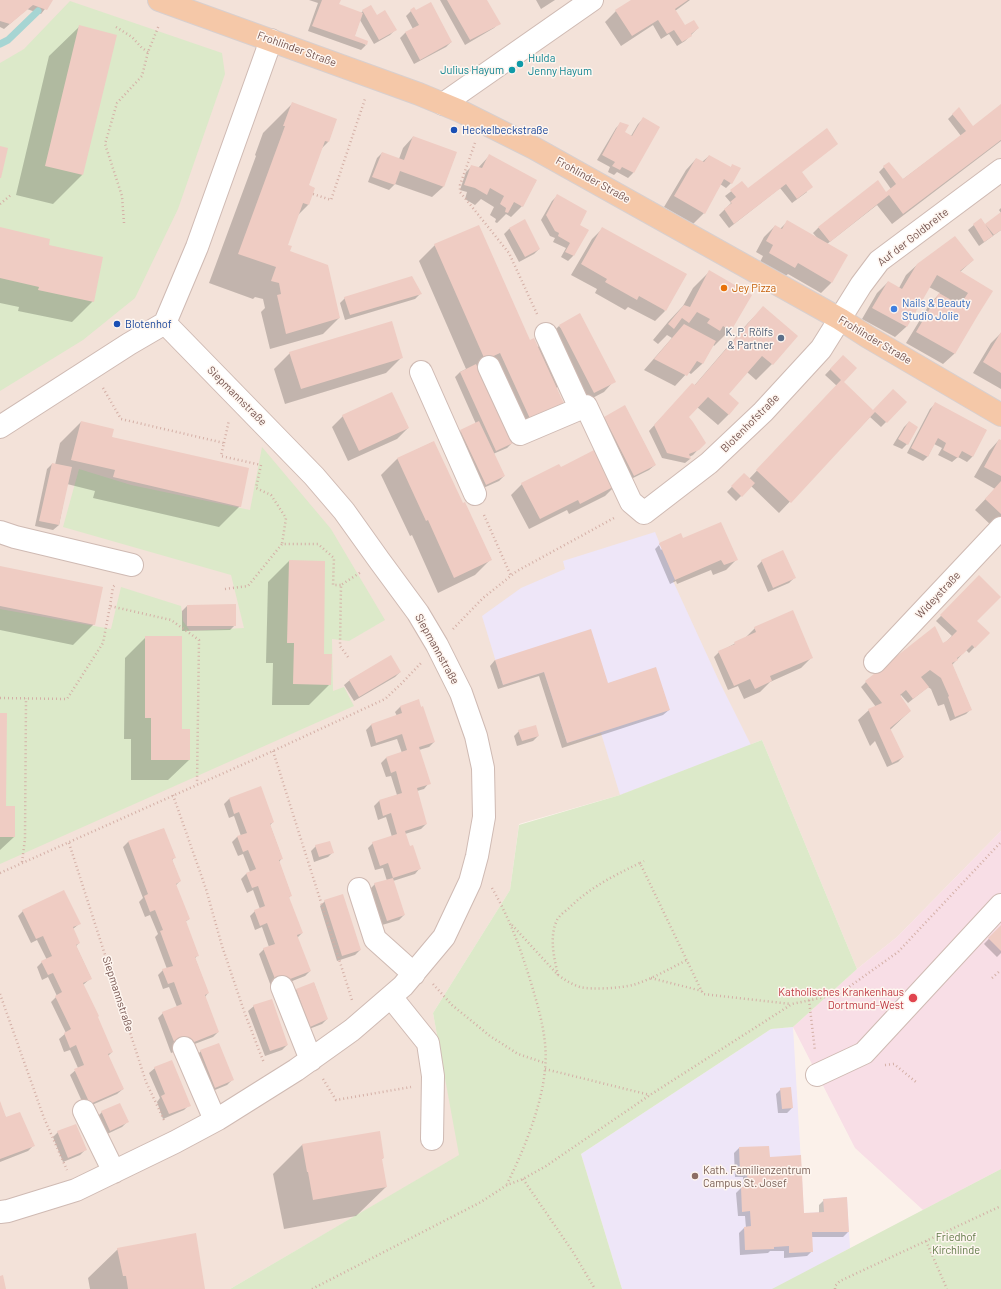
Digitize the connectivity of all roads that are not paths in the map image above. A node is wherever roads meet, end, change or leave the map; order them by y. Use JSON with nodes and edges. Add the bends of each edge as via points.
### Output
{"nodes":[{"id":1,"x":592,"y":0,"type":"edge"},
{"id":2,"x":163,"y":1,"type":"edge"},
{"id":3,"x":271,"y":40,"type":"junction"},
{"id":4,"x":442,"y":104,"type":"junction"},
{"id":5,"x":1001,"y":170,"type":"edge"},
{"id":6,"x":840,"y":319,"type":"junction"},
{"id":7,"x":165,"y":323,"type":"junction"},
{"id":8,"x":546,"y":334,"type":"road end"},
{"id":9,"x":489,"y":367,"type":"dead end"},
{"id":10,"x":421,"y":372,"type":"dead end"},
{"id":11,"x":580,"y":408,"type":"junction"},
{"id":12,"x":1001,"y":415,"type":"edge"},
{"id":13,"x":0,"y":427,"type":"edge"},
{"id":14,"x":475,"y":494,"type":"road end"},
{"id":15,"x":1001,"y":528,"type":"edge"},
{"id":16,"x":0,"y":532,"type":"edge"},
{"id":17,"x":132,"y":565,"type":"dead end"},
{"id":18,"x":875,"y":662,"type":"dead end"},
{"id":19,"x":359,"y":890,"type":"dead end"},
{"id":20,"x":1001,"y":905,"type":"edge"},
{"id":21,"x":414,"y":974,"type":"junction"},
{"id":22,"x":282,"y":987,"type":"dead end"},
{"id":23,"x":391,"y":997,"type":"junction"},
{"id":24,"x":184,"y":1048,"type":"dead end"},
{"id":25,"x":311,"y":1060,"type":"junction"},
{"id":26,"x":817,"y":1075,"type":"road end"},
{"id":27,"x":84,"y":1111,"type":"dead end"},
{"id":28,"x":215,"y":1120,"type":"junction"},
{"id":29,"x":432,"y":1139,"type":"dead end"},
{"id":30,"x":114,"y":1172,"type":"junction"},
{"id":31,"x":0,"y":1212,"type":"edge"}],
"edges":[{"from":1,"to":4,"type":"street"},
{"from":2,"to":3,"type":"main road","name":"Frohlinder Straße"},
{"from":3,"to":4,"type":"main road","name":"Frohlinder Straße"},
{"from":3,"to":7,"type":"street","via":[[197,247]]},
{"from":4,"to":6,"type":"main road","name":"Frohlinder Straße","via":[[534,148]]},
{"from":5,"to":6,"type":"street","name":"Auf der Goldbreite","via":[[879,261]]},
{"from":6,"to":11,"type":"street","name":"Blotenhofstraße","via":[[820,349],[763,412],[709,463],[644,513],[631,502],[586,406]]},
{"from":6,"to":12,"type":"main road","name":"Frohlinder Straße"},
{"from":7,"to":13,"type":"street"},
{"from":7,"to":21,"type":"street","name":"Siepmannstraße","via":[[314,476],[344,511],[418,613],[438,645],[462,693],[483,768],[484,817],[470,882],[444,937]]},
{"from":8,"to":11,"type":"street"},
{"from":9,"to":11,"type":"street","via":[[520,434]]},
{"from":10,"to":14,"type":"street"},
{"from":15,"to":18,"type":"street","name":"Wideystraße"},
{"from":16,"to":17,"type":"street"},
{"from":19,"to":21,"type":"street","via":[[375,939]]},
{"from":20,"to":26,"type":"street","via":[[864,1053]]},
{"from":21,"to":23,"type":"street","name":"Siepmannstraße"},
{"from":22,"to":25,"type":"street"},
{"from":23,"to":25,"type":"street","name":"Siepmannstraße"},
{"from":23,"to":29,"type":"street","via":[[428,1042],[433,1076]]},
{"from":24,"to":28,"type":"street"},
{"from":25,"to":28,"type":"street","name":"Siepmannstraße"},
{"from":27,"to":30,"type":"street"},
{"from":28,"to":30,"type":"street","name":"Siepmannstraße"},
{"from":30,"to":31,"type":"street","name":"Siepmannstraße","via":[[76,1190]]}]}
